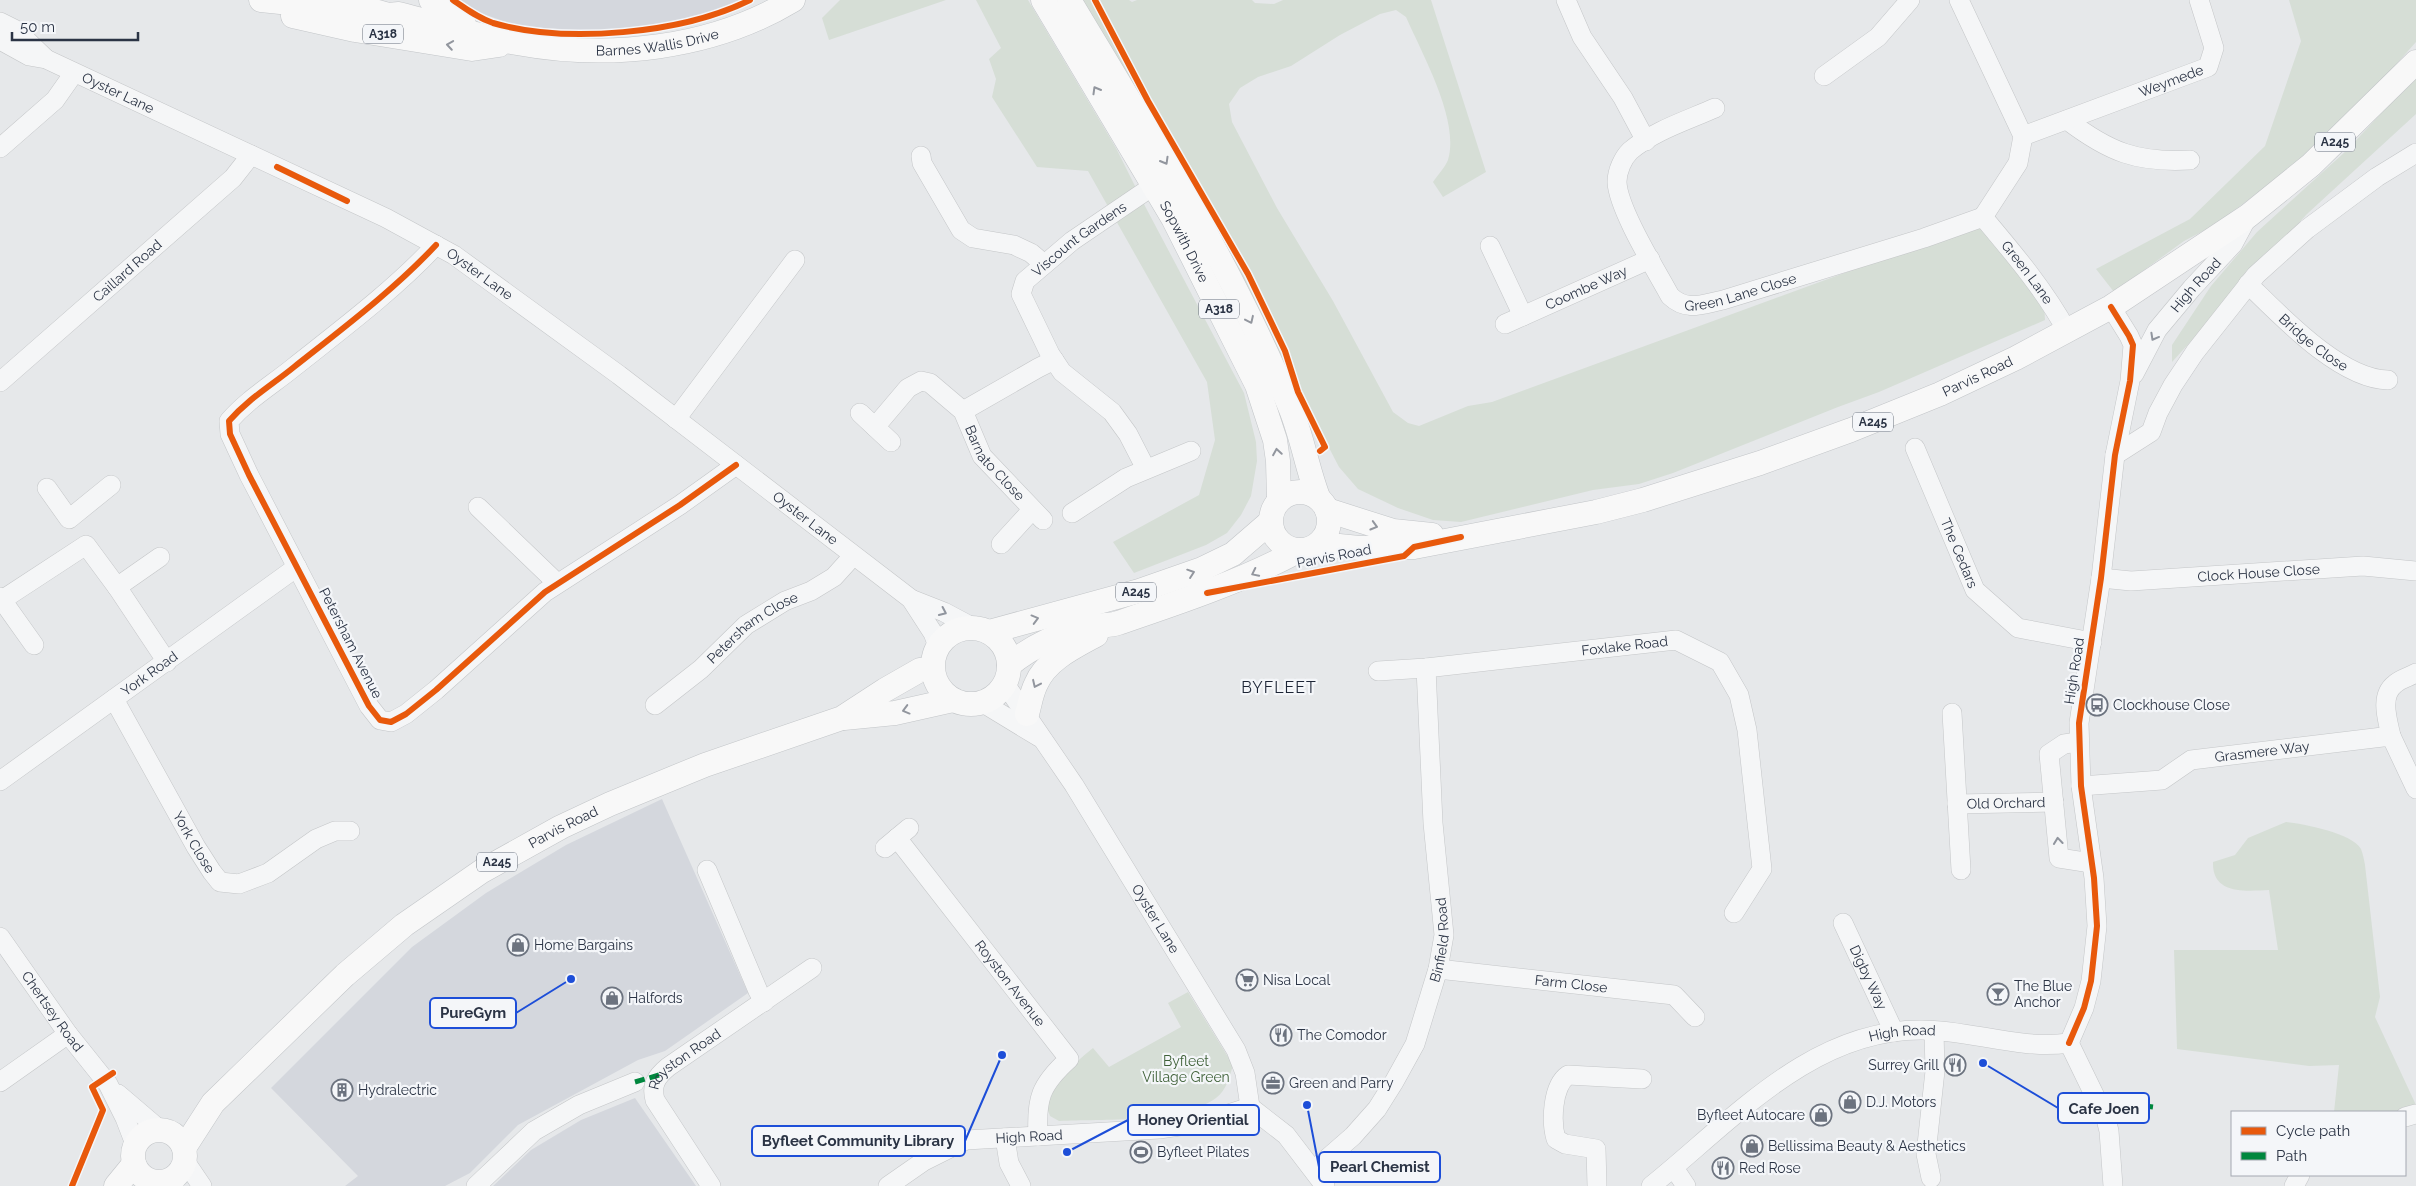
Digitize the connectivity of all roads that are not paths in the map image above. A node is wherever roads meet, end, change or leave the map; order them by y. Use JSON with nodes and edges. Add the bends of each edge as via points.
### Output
{"nodes":[{"id":1,"x":254,"y":0,"type":"edge"},
{"id":2,"x":314,"y":0,"type":"edge"},
{"id":3,"x":431,"y":0,"type":"edge"},
{"id":4,"x":793,"y":0,"type":"edge"},
{"id":5,"x":1043,"y":0,"type":"edge"},
{"id":6,"x":1069,"y":0,"type":"edge"},
{"id":7,"x":1566,"y":0,"type":"edge"},
{"id":8,"x":1910,"y":0,"type":"edge"},
{"id":9,"x":1959,"y":0,"type":"edge"},
{"id":10,"x":2199,"y":0,"type":"edge"},
{"id":11,"x":271,"y":1,"type":"edge"},
{"id":12,"x":390,"y":6,"type":"edge"},
{"id":13,"x":0,"y":22,"type":"edge"},
{"id":14,"x":486,"y":35,"type":"junction"},
{"id":15,"x":0,"y":40,"type":"edge"},
{"id":16,"x":516,"y":43,"type":"junction"},
{"id":17,"x":46,"y":59,"type":"junction"},
{"id":18,"x":2416,"y":62,"type":"edge"},
{"id":19,"x":74,"y":73,"type":"junction"},
{"id":20,"x":1824,"y":76,"type":"dead end"},
{"id":21,"x":1715,"y":108,"type":"dead end"},
{"id":22,"x":2067,"y":120,"type":"junction"},
{"id":23,"x":2023,"y":136,"type":"junction"},
{"id":24,"x":1646,"y":141,"type":"junction"},
{"id":25,"x":0,"y":148,"type":"edge"},
{"id":26,"x":2416,"y":153,"type":"edge"},
{"id":27,"x":251,"y":155,"type":"junction"},
{"id":28,"x":922,"y":156,"type":"dead end"},
{"id":29,"x":2190,"y":160,"type":"dead end"},
{"id":30,"x":1153,"y":186,"type":"junction"},
{"id":31,"x":2248,"y":216,"type":"junction"},
{"id":32,"x":1984,"y":217,"type":"junction"},
{"id":33,"x":436,"y":245,"type":"junction"},
{"id":34,"x":1490,"y":246,"type":"dead end"},
{"id":35,"x":1650,"y":259,"type":"junction"},
{"id":36,"x":794,"y":260,"type":"dead end"},
{"id":37,"x":1044,"y":264,"type":"junction"},
{"id":38,"x":2248,"y":284,"type":"junction"},
{"id":39,"x":2111,"y":307,"type":"junction"},
{"id":40,"x":1523,"y":316,"type":"junction"},
{"id":41,"x":1505,"y":324,"type":"dead end"},
{"id":42,"x":2067,"y":331,"type":"junction"},
{"id":43,"x":1054,"y":360,"type":"junction"},
{"id":44,"x":2388,"y":380,"type":"dead end"},
{"id":45,"x":2130,"y":381,"type":"junction"},
{"id":46,"x":0,"y":382,"type":"edge"},
{"id":47,"x":963,"y":411,"type":"junction"},
{"id":48,"x":860,"y":413,"type":"dead end"},
{"id":49,"x":676,"y":418,"type":"junction"},
{"id":50,"x":875,"y":427,"type":"junction"},
{"id":51,"x":891,"y":442,"type":"dead end"},
{"id":52,"x":1915,"y":448,"type":"dead end"},
{"id":53,"x":1191,"y":451,"type":"dead end"},
{"id":54,"x":2114,"y":455,"type":"junction"},
{"id":55,"x":736,"y":465,"type":"junction"},
{"id":56,"x":1146,"y":469,"type":"junction"},
{"id":57,"x":111,"y":485,"type":"dead end"},
{"id":58,"x":47,"y":488,"type":"dead end"},
{"id":59,"x":1323,"y":504,"type":"junction"},
{"id":60,"x":478,"y":507,"type":"dead end"},
{"id":61,"x":1275,"y":511,"type":"junction"},
{"id":62,"x":1072,"y":513,"type":"dead end"},
{"id":63,"x":69,"y":519,"type":"junction"},
{"id":64,"x":1461,"y":537,"type":"junction"},
{"id":65,"x":1001,"y":544,"type":"dead end"},
{"id":66,"x":86,"y":545,"type":"junction"},
{"id":67,"x":1309,"y":547,"type":"junction"},
{"id":68,"x":853,"y":556,"type":"junction"},
{"id":69,"x":160,"y":557,"type":"dead end"},
{"id":70,"x":297,"y":567,"type":"junction"},
{"id":71,"x":2416,"y":571,"type":"edge"},
{"id":72,"x":2101,"y":578,"type":"junction"},
{"id":73,"x":557,"y":583,"type":"junction"},
{"id":74,"x":117,"y":587,"type":"junction"},
{"id":75,"x":1,"y":598,"type":"edge"},
{"id":76,"x":911,"y":598,"type":"junction"},
{"id":77,"x":1115,"y":624,"type":"junction"},
{"id":78,"x":981,"y":630,"type":"junction"},
{"id":79,"x":2092,"y":642,"type":"junction"},
{"id":80,"x":34,"y":645,"type":"dead end"},
{"id":81,"x":935,"y":658,"type":"junction"},
{"id":82,"x":167,"y":662,"type":"junction"},
{"id":83,"x":1426,"y":668,"type":"junction"},
{"id":84,"x":1378,"y":671,"type":"dead end"},
{"id":85,"x":2416,"y":673,"type":"edge"},
{"id":86,"x":1007,"y":674,"type":"junction"},
{"id":87,"x":114,"y":700,"type":"junction"},
{"id":88,"x":954,"y":700,"type":"junction"},
{"id":89,"x":983,"y":703,"type":"junction"},
{"id":90,"x":655,"y":705,"type":"dead end"},
{"id":91,"x":1952,"y":713,"type":"dead end"},
{"id":92,"x":1027,"y":714,"type":"junction"},
{"id":93,"x":842,"y":718,"type":"junction"},
{"id":94,"x":2391,"y":736,"type":"junction"},
{"id":95,"x":1042,"y":739,"type":"junction"},
{"id":96,"x":2078,"y":742,"type":"junction"},
{"id":97,"x":0,"y":781,"type":"edge"},
{"id":98,"x":2081,"y":786,"type":"junction"},
{"id":99,"x":2416,"y":789,"type":"edge"},
{"id":100,"x":2054,"y":802,"type":"junction"},
{"id":101,"x":1957,"y":804,"type":"junction"},
{"id":102,"x":350,"y":831,"type":"dead end"},
{"id":103,"x":897,"y":838,"type":"dead end"},
{"id":104,"x":2091,"y":863,"type":"junction"},
{"id":105,"x":707,"y":870,"type":"dead end"},
{"id":106,"x":1961,"y":870,"type":"dead end"},
{"id":107,"x":1734,"y":913,"type":"dead end"},
{"id":108,"x":1844,"y":923,"type":"dead end"},
{"id":109,"x":0,"y":937,"type":"edge"},
{"id":110,"x":812,"y":968,"type":"dead end"},
{"id":111,"x":1438,"y":969,"type":"junction"},
{"id":112,"x":764,"y":1002,"type":"junction"},
{"id":113,"x":1694,"y":1017,"type":"dead end"},
{"id":114,"x":1934,"y":1031,"type":"junction"},
{"id":115,"x":1894,"y":1032,"type":"junction"},
{"id":116,"x":68,"y":1034,"type":"junction"},
{"id":117,"x":2069,"y":1043,"type":"junction"},
{"id":118,"x":1642,"y":1079,"type":"dead end"},
{"id":119,"x":0,"y":1082,"type":"edge"},
{"id":120,"x":635,"y":1082,"type":"dead end"},
{"id":121,"x":108,"y":1084,"type":"junction"},
{"id":122,"x":1250,"y":1107,"type":"junction"},
{"id":123,"x":1038,"y":1136,"type":"junction"},
{"id":124,"x":1004,"y":1138,"type":"junction"},
{"id":125,"x":174,"y":1143,"type":"junction"},
{"id":126,"x":1674,"y":1168,"type":"junction"},
{"id":127,"x":1314,"y":1170,"type":"junction"},
{"id":128,"x":150,"y":1174,"type":"edge"},
{"id":129,"x":1931,"y":1178,"type":"dead end"},
{"id":130,"x":116,"y":1186,"type":"edge"},
{"id":131,"x":202,"y":1186,"type":"edge"},
{"id":132,"x":476,"y":1186,"type":"edge"},
{"id":133,"x":711,"y":1186,"type":"edge"},
{"id":134,"x":888,"y":1186,"type":"edge"},
{"id":135,"x":1021,"y":1186,"type":"edge"},
{"id":136,"x":1325,"y":1186,"type":"edge"},
{"id":137,"x":1597,"y":1186,"type":"edge"},
{"id":138,"x":1651,"y":1186,"type":"edge"},
{"id":139,"x":1686,"y":1186,"type":"edge"},
{"id":140,"x":2113,"y":1186,"type":"edge"}],
"edges":[{"from":16,"to":1,"type":"main road","name":"Barnes Wallis Drive","number":"A318","one_way":true,"via":[[472,49],[280,14]]},
{"from":2,"to":11,"type":"main road","name":"Barnes Wallis Drive","number":"A318"},
{"from":3,"to":14,"type":"main road","name":"Barnes Wallis Drive","number":"A318","via":[[450,17]]},
{"from":4,"to":16,"type":"main road","name":"Barnes Wallis Drive","number":"A318","via":[[738,26],[670,45],[590,50]]},
{"from":30,"to":5,"type":"main road","name":"Sopwith Drive","number":"A318","one_way":true},
{"from":6,"to":59,"type":"main road","name":"Sopwith Drive","number":"A318","one_way":true,"via":[[1191,205],[1248,314],[1291,410]]},
{"from":7,"to":24,"type":"street","via":[[1582,38],[1624,98]]},
{"from":8,"to":20,"type":"street","via":[[1878,37]]},
{"from":9,"to":23,"type":"street"},
{"from":10,"to":22,"type":"street","name":"Weymede","via":[[2214,48],[2208,66]]},
{"from":11,"to":12,"type":"main road","name":"Barnes Wallis Drive","number":"A318"},
{"from":12,"to":14,"type":"main road","name":"Barnes Wallis Drive","number":"A318"},
{"from":13,"to":17,"type":"street","name":"Oyster Lane","via":[[16,30]]},
{"from":14,"to":16,"type":"main road","name":"Barnes Wallis Drive","number":"A318"},
{"from":15,"to":17,"type":"street","name":"Oyster Lane","via":[[29,56]]},
{"from":17,"to":19,"type":"street","name":"Oyster Lane"},
{"from":18,"to":31,"type":"main road","name":"Parvis Road","number":"A245","via":[[2311,165]]},
{"from":19,"to":25,"type":"street","via":[[55,100]]},
{"from":19,"to":27,"type":"street","name":"Oyster Lane"},
{"from":21,"to":24,"type":"street","name":"Green Lane Close"},
{"from":22,"to":23,"type":"street","name":"Weymede"},
{"from":22,"to":29,"type":"street","via":[[2119,153],[2168,162]]},
{"from":23,"to":32,"type":"street","via":[[2018,163]]},
{"from":24,"to":35,"type":"street","name":"Green Lane Close","via":[[1630,152],[1620,166],[1617,181],[1622,201]]},
{"from":26,"to":38,"type":"street","via":[[2376,177],[2307,229]]},
{"from":27,"to":33,"type":"street","name":"Oyster Lane"},
{"from":27,"to":46,"type":"street","name":"Caillard Road","via":[[233,178]]},
{"from":28,"to":37,"type":"street","via":[[922,163],[960,230],[973,238],[1032,253]]},
{"from":30,"to":37,"type":"street","name":"Viscount Gardens"},
{"from":61,"to":30,"type":"main road","name":"Sopwith Drive","number":"A318","one_way":true,"via":[[1278,461],[1260,391],[1177,226]]},
{"from":31,"to":39,"type":"main road","name":"Parvis Road","number":"A245"},
{"from":31,"to":45,"type":"street","name":"High Road","one_way":true,"via":[[2234,244],[2157,330]]},
{"from":32,"to":35,"type":"street","name":"Green Lane Close","via":[[1732,298],[1692,306],[1678,304],[1670,296]]},
{"from":32,"to":42,"type":"street","name":"Green Lane","via":[[2029,271]]},
{"from":33,"to":49,"type":"street","name":"Oyster Lane","via":[[504,289]]},
{"from":33,"to":70,"type":"street","name":"Petersham Avenue","via":[[398,282],[241,407],[229,421],[230,434]]},
{"from":34,"to":40,"type":"street"},
{"from":35,"to":40,"type":"street","name":"Coombe Way"},
{"from":36,"to":49,"type":"street"},
{"from":37,"to":43,"type":"street","name":"Viscount Gardens","via":[[1025,281],[1021,294]]},
{"from":38,"to":44,"type":"street","name":"Bridge Close","via":[[2331,359],[2375,380]]},
{"from":38,"to":54,"type":"street","via":[[2173,385],[2152,432]]},
{"from":39,"to":42,"type":"main road","name":"Parvis Road","number":"A245"},
{"from":39,"to":45,"type":"street","name":"High Road","via":[[2133,345]]},
{"from":40,"to":41,"type":"street","name":"Coombe Way"},
{"from":42,"to":64,"type":"main road","name":"Parvis Road","number":"A245","via":[[1940,394],[1728,474],[1596,512]]},
{"from":43,"to":47,"type":"street","name":"Barnato Close"},
{"from":43,"to":56,"type":"street","name":"Viscount Gardens","via":[[1062,372],[1112,412]]},
{"from":45,"to":54,"type":"street","name":"High Road"},
{"from":47,"to":50,"type":"street","name":"Barnato Close","via":[[930,383],[921,381],[908,388]]},
{"from":47,"to":65,"type":"street","name":"Barnato Close","via":[[982,456],[1038,515]]},
{"from":48,"to":50,"type":"street"},
{"from":49,"to":55,"type":"street","name":"Oyster Lane"},
{"from":50,"to":51,"type":"street"},
{"from":52,"to":79,"type":"street","name":"The Cedars","via":[[1975,590],[2018,628]]},
{"from":53,"to":56,"type":"street"},
{"from":54,"to":72,"type":"street","name":"High Road"},
{"from":55,"to":68,"type":"street","name":"Oyster Lane"},
{"from":55,"to":73,"type":"street","name":"Petersham Avenue","via":[[680,505]]},
{"from":56,"to":62,"type":"street"},
{"from":57,"to":63,"type":"street"},
{"from":58,"to":63,"type":"street"},
{"from":59,"to":61,"type":"main road","number":"A245","via":[[1302,492],[1294,492]]},
{"from":59,"to":64,"type":"main road","name":"Parvis Road","number":"A245","one_way":true,"via":[[1393,531]]},
{"from":59,"to":67,"type":"main road","via":[[1329,528]]},
{"from":60,"to":73,"type":"street"},
{"from":61,"to":67,"type":"main road","number":"A245","via":[[1276,538],[1290,549]]},
{"from":78,"to":61,"type":"main road","number":"A245","one_way":true,"via":[[1138,591],[1202,569],[1233,554]]},
{"from":63,"to":66,"type":"street"},
{"from":64,"to":67,"type":"main road","name":"Parvis Road","number":"A245","via":[[1395,549]]},
{"from":66,"to":74,"type":"street"},
{"from":66,"to":75,"type":"street"},
{"from":67,"to":77,"type":"main road","name":"Parvis Road","number":"A245","one_way":true,"via":[[1242,579]]},
{"from":68,"to":76,"type":"street","name":"Oyster Lane"},
{"from":68,"to":90,"type":"street","name":"Petersham Close","via":[[834,576],[811,591],[746,625],[700,669]]},
{"from":69,"to":74,"type":"street"},
{"from":70,"to":73,"type":"street","name":"Petersham Avenue","via":[[369,706],[380,720],[391,722],[436,690],[526,606]]},
{"from":70,"to":82,"type":"street","name":"York Road"},
{"from":71,"to":72,"type":"street","name":"Clock House Close","via":[[2363,566],[2131,581]]},
{"from":72,"to":79,"type":"street","name":"High Road"},
{"from":74,"to":82,"type":"street"},
{"from":75,"to":80,"type":"street"},
{"from":76,"to":78,"type":"street","name":"Oyster Lane","one_way":true},
{"from":76,"to":81,"type":"street","name":"Oyster Lane","via":[[922,612]]},
{"from":77,"to":86,"type":"main road","name":"Parvis Road","number":"A245","via":[[1091,626],[1051,639],[1027,651]]},
{"from":77,"to":92,"type":"main road","number":"A245","one_way":true,"via":[[1044,668],[1032,693]]},
{"from":78,"to":81,"type":"main road","number":"A245","via":[[960,629],[948,636]]},
{"from":78,"to":86,"type":"main road","via":[[999,640],[1006,652]]},
{"from":79,"to":96,"type":"street","name":"High Road"},
{"from":81,"to":88,"type":"main road","via":[[936,682],[943,693]]},
{"from":81,"to":93,"type":"main road","name":"Parvis Road","number":"A245"},
{"from":82,"to":87,"type":"street","name":"York Road"},
{"from":83,"to":84,"type":"street","name":"Foxlake Road"},
{"from":83,"to":107,"type":"street","name":"Foxlake Road","via":[[1676,640],[1720,662],[1739,695],[1748,730],[1762,869]]},
{"from":83,"to":111,"type":"street","name":"Binfield Road","via":[[1444,935]]},
{"from":85,"to":94,"type":"street","via":[[2393,684],[2388,695],[2385,709]]},
{"from":86,"to":89,"type":"main road","number":"A245","via":[[996,695]]},
{"from":86,"to":92,"type":"street","name":"Oyster Lane"},
{"from":87,"to":97,"type":"street","name":"York Road"},
{"from":87,"to":102,"type":"street","name":"York Close","via":[[196,847],[220,882],[240,884],[268,873],[316,839],[335,831]]},
{"from":88,"to":89,"type":"main road","number":"A245","via":[[968,704]]},
{"from":88,"to":93,"type":"main road","name":"Parvis Road","number":"A245","one_way":true,"via":[[895,713]]},
{"from":89,"to":95,"type":"street","name":"Oyster Lane"},
{"from":91,"to":101,"type":"street","name":"Old Orchard"},
{"from":92,"to":95,"type":"street","name":"Oyster Lane"},
{"from":93,"to":125,"type":"main road","name":"Parvis Road","number":"A245","via":[[705,765],[610,804],[482,871],[404,926],[346,975]]},
{"from":94,"to":98,"type":"street","name":"Grasmere Way","via":[[2191,760],[2162,780]]},
{"from":94,"to":99,"type":"street"},
{"from":95,"to":122,"type":"street","name":"Oyster Lane","via":[[1074,784],[1236,1050],[1245,1072]]},
{"from":96,"to":98,"type":"street","name":"High Road"},
{"from":96,"to":100,"type":"street","via":[[2064,744],[2049,754]]},
{"from":98,"to":104,"type":"street","name":"High Road"},
{"from":100,"to":101,"type":"street","name":"Old Orchard"},
{"from":104,"to":100,"type":"street","one_way":true,"via":[[2059,858]]},
{"from":101,"to":106,"type":"street","name":"Old Orchard"},
{"from":103,"to":123,"type":"street","name":"Royston Avenue","via":[[1069,1060],[1043,1089],[1037,1109]]},
{"from":104,"to":117,"type":"street","name":"High Road","via":[[2096,901],[2095,956],[2084,1008]]},
{"from":105,"to":112,"type":"street"},
{"from":108,"to":115,"type":"street","name":"Digby Way"},
{"from":109,"to":116,"type":"street","name":"Chertsey Road"},
{"from":110,"to":112,"type":"street","name":"Royston Road"},
{"from":111,"to":113,"type":"street","name":"Farm Close","via":[[1674,995]]},
{"from":111,"to":127,"type":"street","name":"Binfield Road","via":[[1415,1044],[1394,1082],[1377,1109],[1353,1136]]},
{"from":112,"to":133,"type":"street","name":"Royston Road","via":[[668,1068],[654,1083],[655,1100]]},
{"from":114,"to":115,"type":"street","name":"High Road"},
{"from":114,"to":117,"type":"street","name":"High Road","via":[[2045,1046]]},
{"from":114,"to":129,"type":"street","via":[[1935,1071],[1926,1144]]},
{"from":115,"to":126,"type":"street","name":"High Road","via":[[1861,1040],[1798,1067],[1750,1102]]},
{"from":116,"to":119,"type":"street"},
{"from":116,"to":121,"type":"street","name":"Chertsey Road"},
{"from":117,"to":140,"type":"street","via":[[2106,1119]]},
{"from":118,"to":137,"type":"street","via":[[1568,1075],[1558,1089],[1554,1108],[1556,1139],[1596,1150]]},
{"from":120,"to":132,"type":"street","name":"Royston Road","via":[[579,1106],[534,1131]]},
{"from":121,"to":125,"type":"street","name":"Chertsey Road"},
{"from":121,"to":128,"type":"street","name":"Chertsey Road"},
{"from":122,"to":123,"type":"street","name":"High Road","via":[[1200,1123],[1159,1129]]},
{"from":122,"to":127,"type":"street","via":[[1278,1126]]},
{"from":123,"to":124,"type":"street","name":"High Road"},
{"from":124,"to":134,"type":"street","name":"High Road","via":[[966,1140],[946,1148]]},
{"from":124,"to":135,"type":"street","via":[[1009,1163]]},
{"from":125,"to":128,"type":"main road","name":"Parvis Road","via":[[178,1174]]},
{"from":125,"to":128,"type":"main road","via":[[145,1133]]},
{"from":125,"to":131,"type":"street"},
{"from":126,"to":138,"type":"street","name":"High Road"},
{"from":126,"to":139,"type":"street"},
{"from":127,"to":136,"type":"street"},
{"from":128,"to":130,"type":"main road"}]}
